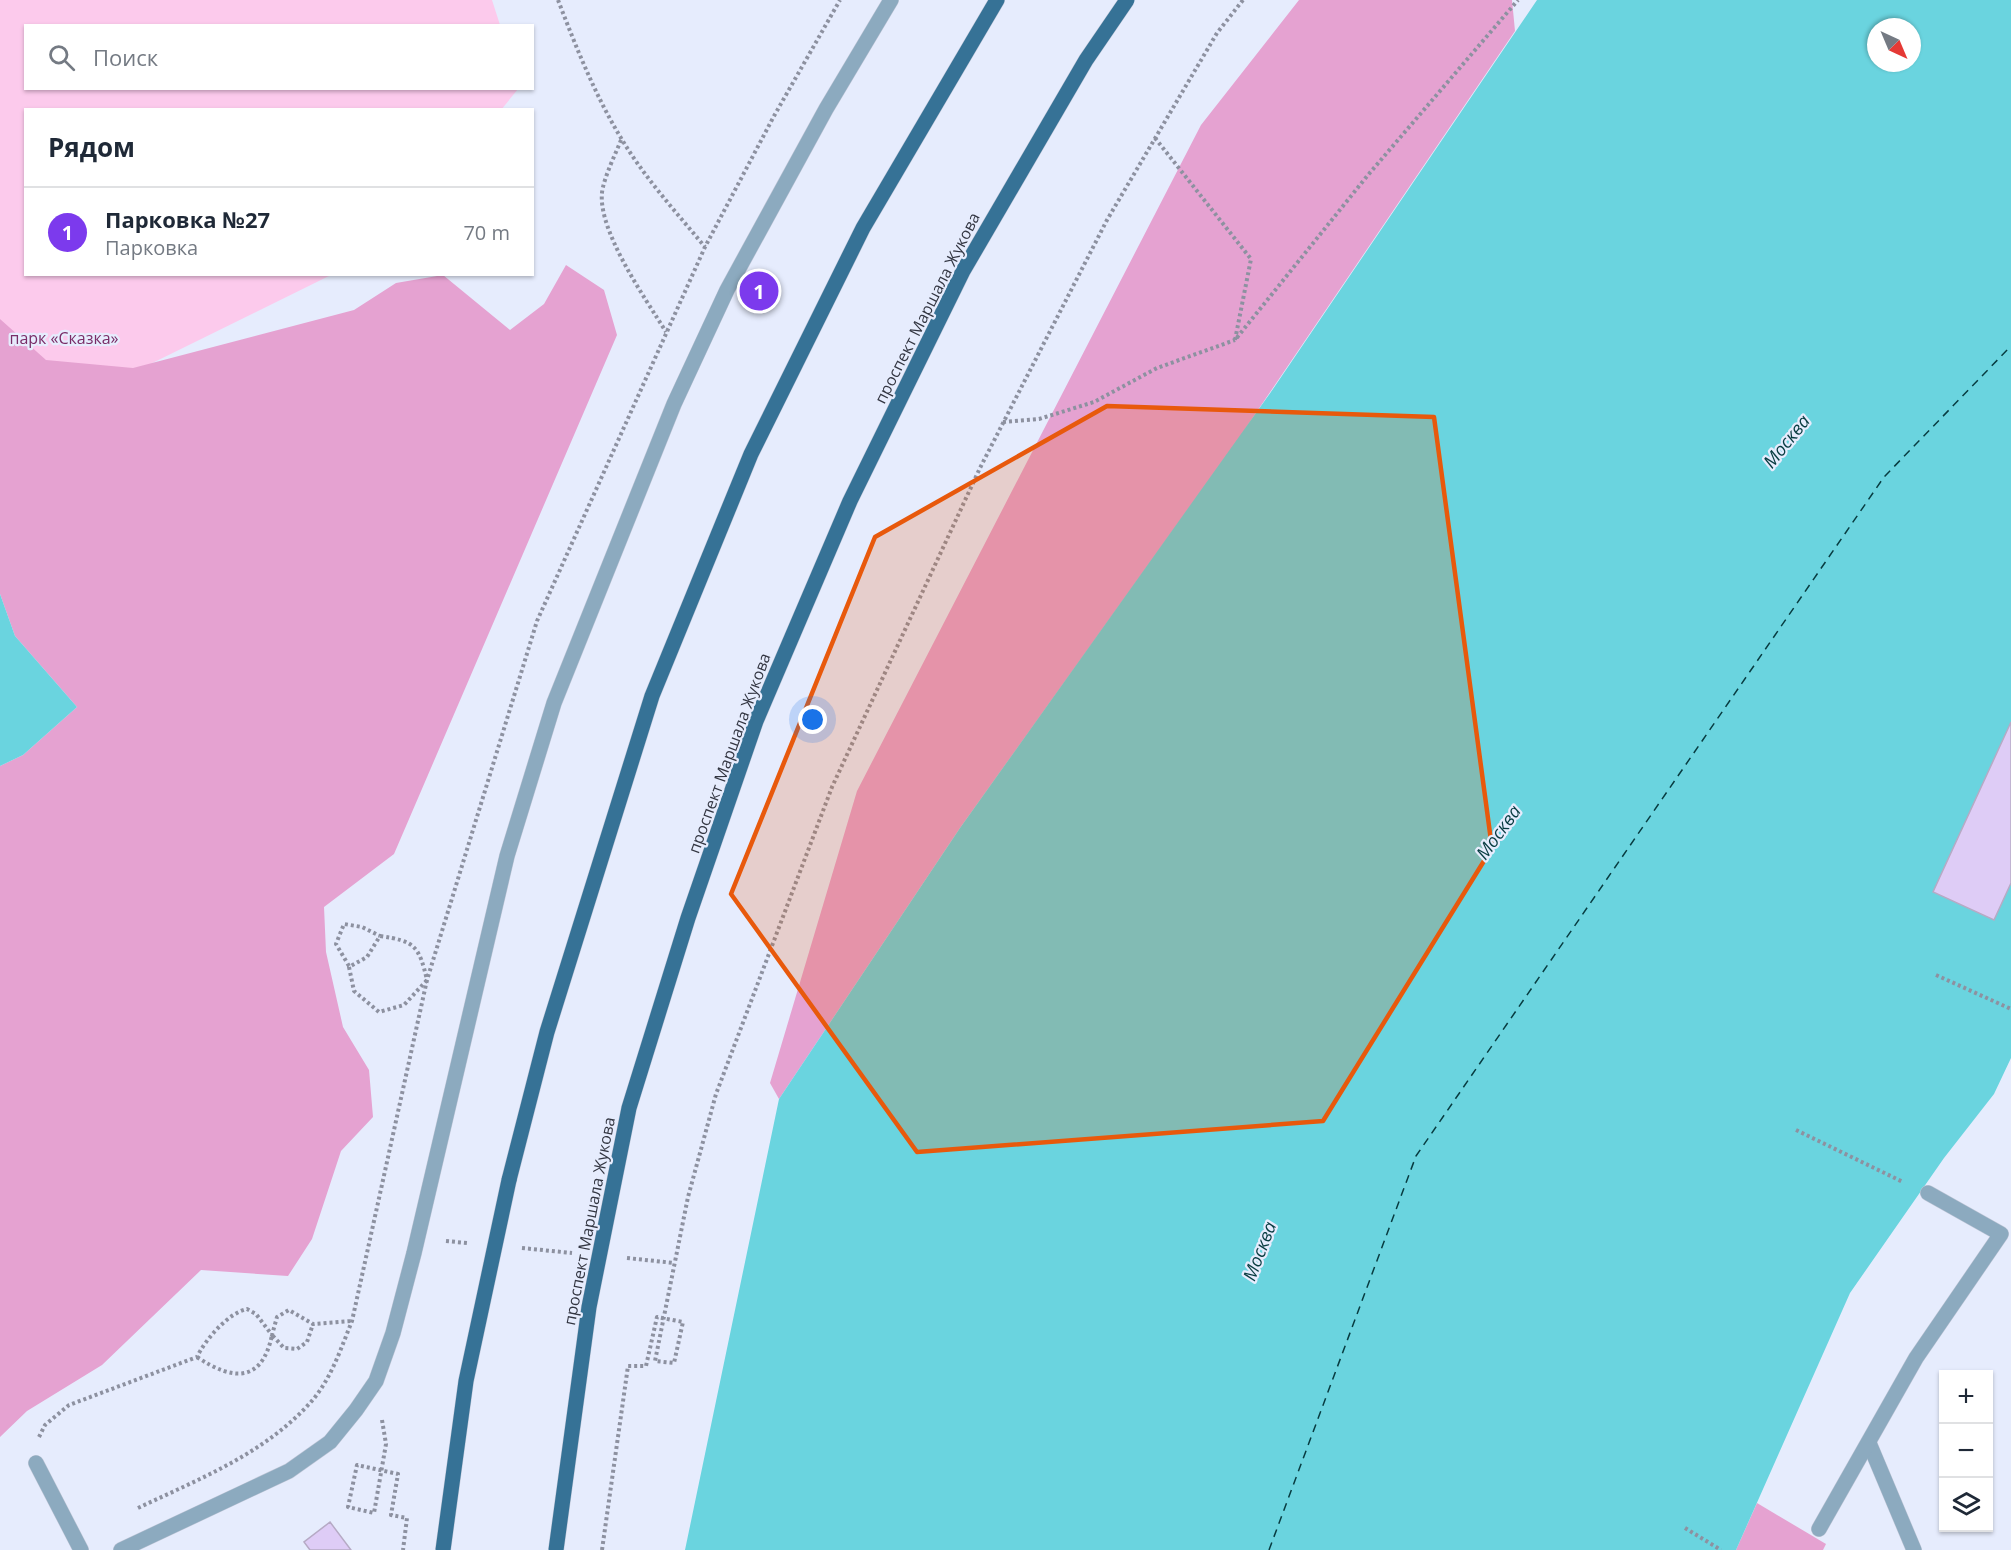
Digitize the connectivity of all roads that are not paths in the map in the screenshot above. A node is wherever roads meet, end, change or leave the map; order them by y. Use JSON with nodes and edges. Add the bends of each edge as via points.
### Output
{"nodes":[{"id":1,"x":891,"y":0,"type":"edge"},
{"id":2,"x":997,"y":0,"type":"edge"},
{"id":3,"x":1127,"y":0,"type":"edge"},
{"id":4,"x":1928,"y":1193,"type":"road end"},
{"id":5,"x":1869,"y":1443,"type":"junction"},
{"id":6,"x":36,"y":1463,"type":"road end"},
{"id":7,"x":1819,"y":1529,"type":"dead end"},
{"id":8,"x":81,"y":1550,"type":"edge"},
{"id":9,"x":121,"y":1550,"type":"edge"},
{"id":10,"x":443,"y":1550,"type":"edge"},
{"id":11,"x":556,"y":1550,"type":"edge"},
{"id":12,"x":1914,"y":1550,"type":"edge"}],
"edges":[{"from":1,"to":9,"type":"street","via":[[726,290],[674,404],[554,703],[507,856],[411,1265],[375,1381],[330,1442],[289,1471]]},
{"from":2,"to":10,"type":"main road","bridge":true,"via":[[863,228],[756,443],[652,696],[547,1032],[509,1180],[466,1381]]},
{"from":3,"to":11,"type":"main road","name":"проспект Маршала Жукова","bridge":true,"via":[[1086,60],[963,271],[850,501],[756,722],[688,918],[629,1108],[589,1307]]},
{"from":4,"to":5,"type":"street","via":[[2001,1234],[1916,1358]]},
{"from":5,"to":7,"type":"street"},
{"from":5,"to":12,"type":"street"},
{"from":6,"to":8,"type":"street"}]}
